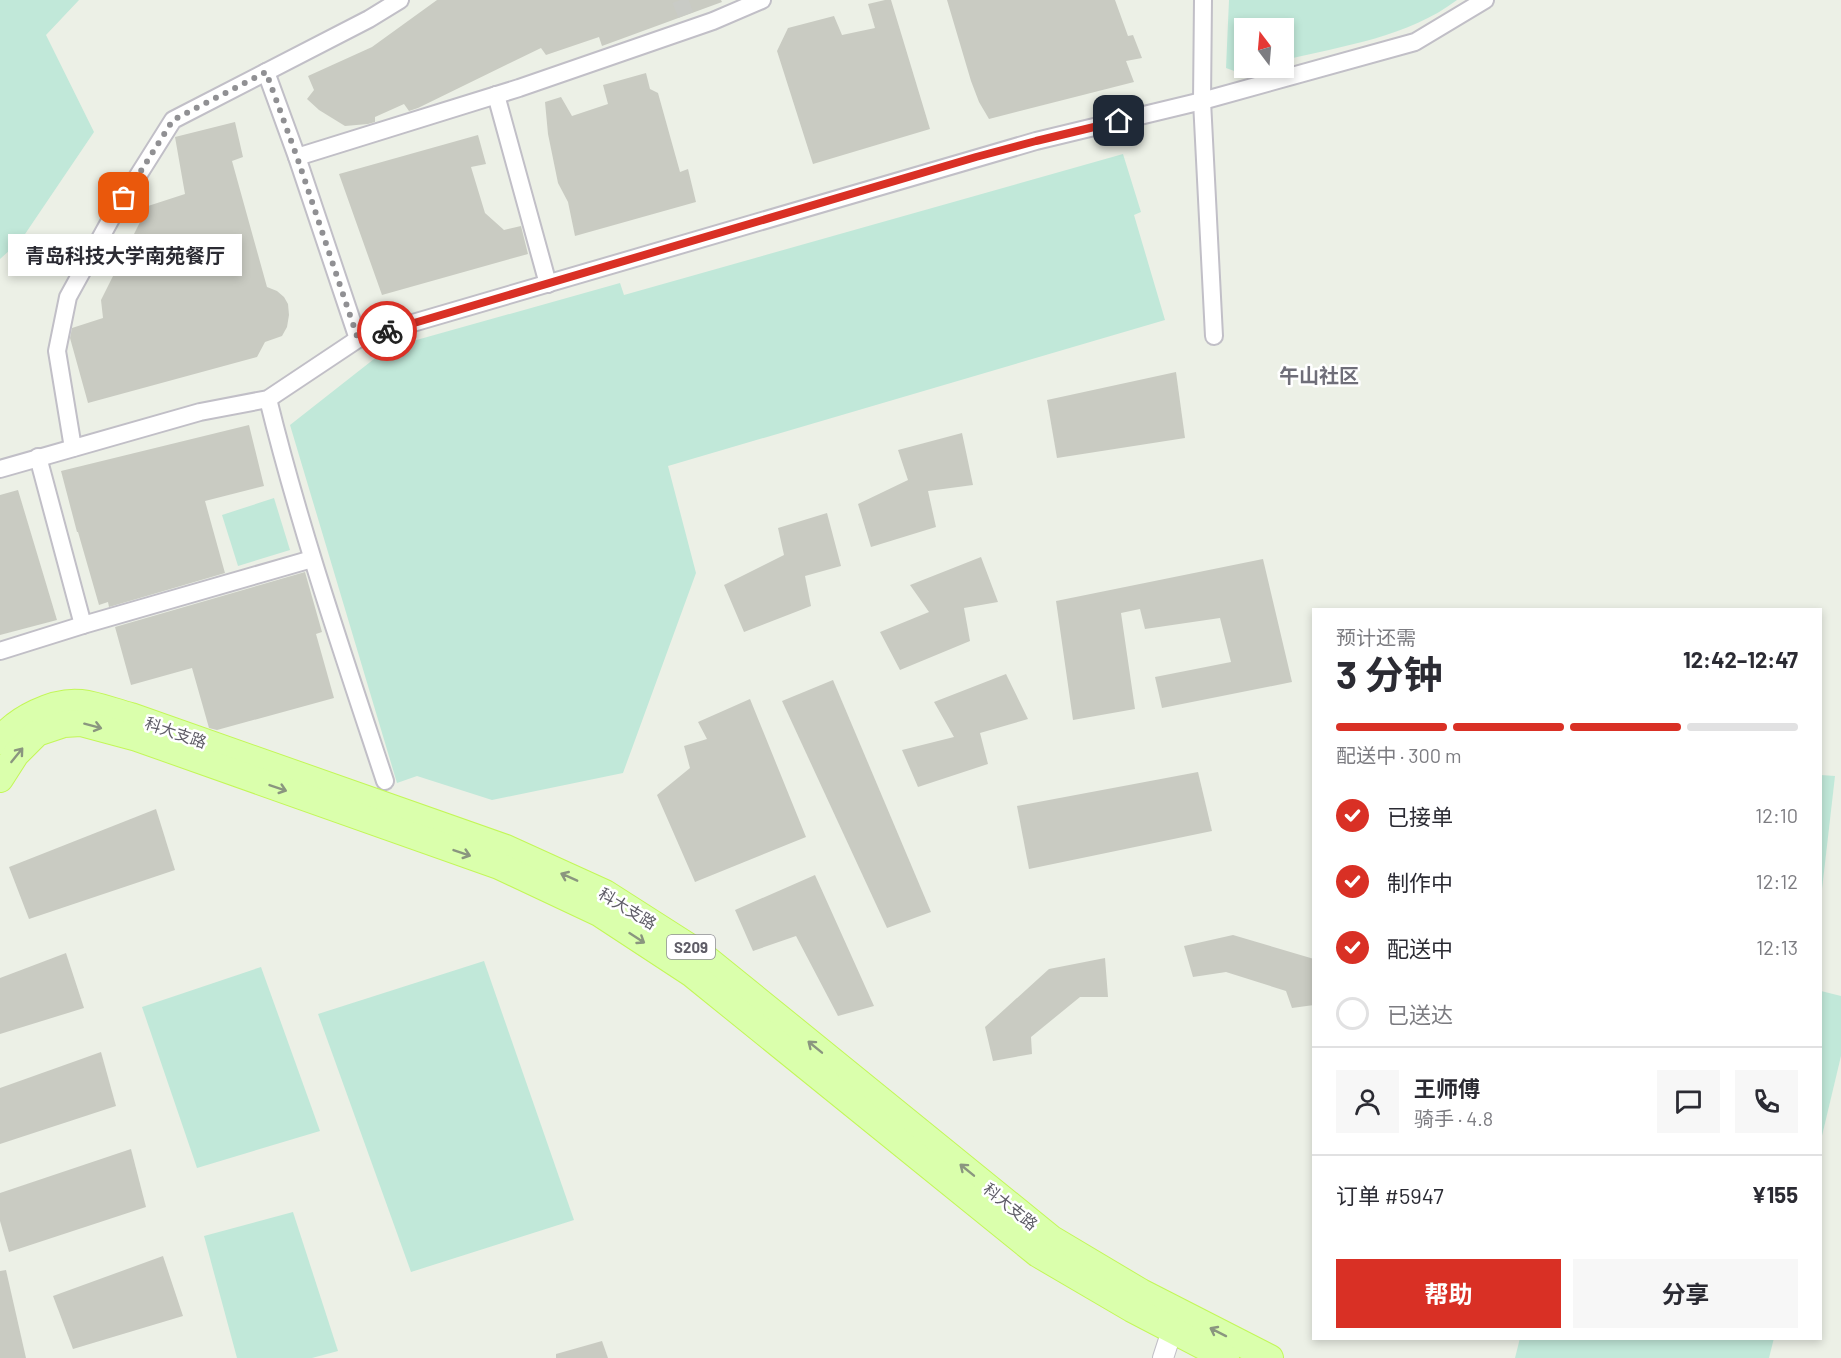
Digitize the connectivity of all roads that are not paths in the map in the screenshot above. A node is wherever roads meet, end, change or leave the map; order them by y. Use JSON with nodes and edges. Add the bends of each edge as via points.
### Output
{"nodes":[{"id":1,"x":399,"y":0,"type":"edge"},
{"id":2,"x":762,"y":0,"type":"edge"},
{"id":3,"x":1203,"y":0,"type":"edge"},
{"id":4,"x":1485,"y":0,"type":"edge"},
{"id":5,"x":266,"y":72,"type":"junction"},
{"id":6,"x":496,"y":95,"type":"junction"},
{"id":7,"x":1202,"y":101,"type":"junction"},
{"id":8,"x":297,"y":157,"type":"junction"},
{"id":9,"x":548,"y":284,"type":"junction"},
{"id":10,"x":1214,"y":336,"type":"dead end"},
{"id":11,"x":358,"y":339,"type":"junction"},
{"id":12,"x":268,"y":399,"type":"junction"},
{"id":13,"x":73,"y":448,"type":"junction"},
{"id":14,"x":38,"y":457,"type":"junction"},
{"id":15,"x":0,"y":469,"type":"edge"},
{"id":16,"x":312,"y":559,"type":"junction"},
{"id":17,"x":83,"y":624,"type":"junction"},
{"id":18,"x":0,"y":651,"type":"edge"},
{"id":19,"x":0,"y":741,"type":"edge"},
{"id":20,"x":0,"y":779,"type":"edge"},
{"id":21,"x":385,"y":781,"type":"dead end"},
{"id":22,"x":1174,"y":1321,"type":"junction"},
{"id":23,"x":1163,"y":1358,"type":"edge"},
{"id":24,"x":1226,"y":1358,"type":"edge"},
{"id":25,"x":1270,"y":1358,"type":"edge"}],
"edges":[{"from":1,"to":5,"type":"street"},
{"from":2,"to":6,"type":"street","via":[[689,22]]},
{"from":3,"to":7,"type":"street"},
{"from":4,"to":7,"type":"street","via":[[1415,42]]},
{"from":5,"to":8,"type":"street"},
{"from":5,"to":13,"type":"street","via":[[173,120],[68,297],[57,351]]},
{"from":6,"to":8,"type":"street"},
{"from":6,"to":9,"type":"street"},
{"from":7,"to":9,"type":"street","via":[[1036,141]]},
{"from":7,"to":10,"type":"street"},
{"from":8,"to":11,"type":"street"},
{"from":9,"to":11,"type":"street"},
{"from":11,"to":12,"type":"street"},
{"from":12,"to":13,"type":"street","via":[[200,412]]},
{"from":12,"to":16,"type":"street"},
{"from":13,"to":14,"type":"street"},
{"from":14,"to":15,"type":"street"},
{"from":14,"to":17,"type":"street"},
{"from":16,"to":17,"type":"street"},
{"from":16,"to":21,"type":"street"},
{"from":17,"to":18,"type":"street"},
{"from":22,"to":19,"type":"main road","name":"科大支路","number":"S209","one_way":true,"via":[[1141,1292],[1052,1239],[702,955],[605,893],[506,848],[131,716],[80,703],[61,704],[30,715]]},
{"from":20,"to":22,"type":"main road","name":"科大支路","number":"S209","one_way":true,"via":[[16,754],[37,733],[81,723],[137,738],[499,866],[599,913],[692,974],[1038,1254],[1132,1309]]},
{"from":22,"to":23,"type":"street"},
{"from":22,"to":24,"type":"main road","name":"科大支路","number":"S209"},
{"from":25,"to":22,"type":"main road","name":"科大支路","number":"S209","one_way":true}]}
